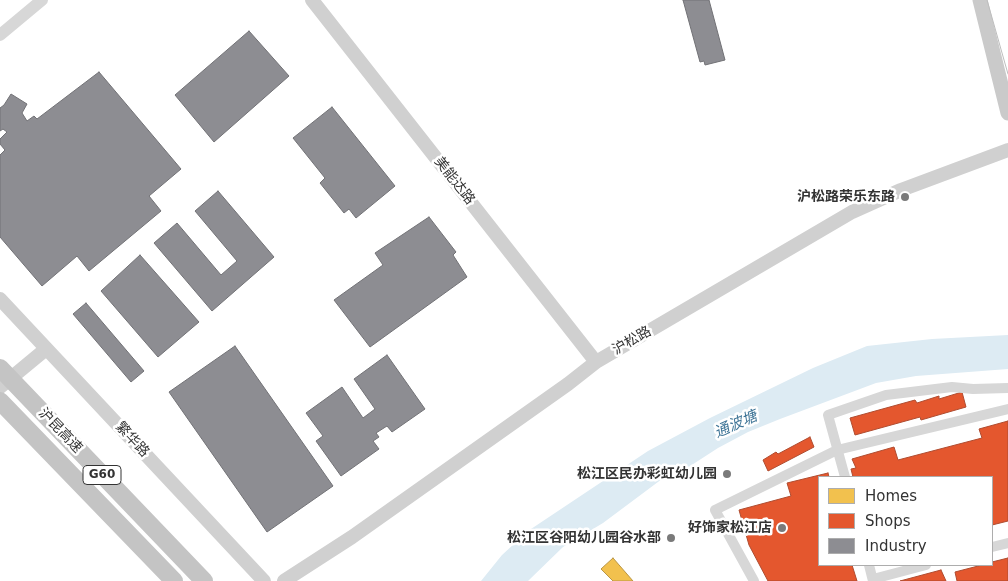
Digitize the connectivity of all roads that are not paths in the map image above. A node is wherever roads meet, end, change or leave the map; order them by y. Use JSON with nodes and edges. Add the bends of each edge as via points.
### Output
{"nodes":[{"id":1,"x":42,"y":0,"type":"edge"},
{"id":2,"x":312,"y":0,"type":"edge"},
{"id":3,"x":980,"y":0,"type":"edge"},
{"id":4,"x":0,"y":35,"type":"edge"},
{"id":5,"x":1008,"y":113,"type":"edge"},
{"id":6,"x":1008,"y":150,"type":"edge"},
{"id":7,"x":0,"y":299,"type":"edge"},
{"id":8,"x":46,"y":349,"type":"junction"},
{"id":9,"x":596,"y":362,"type":"junction"},
{"id":10,"x":0,"y":368,"type":"edge"},
{"id":11,"x":0,"y":387,"type":"edge"},
{"id":12,"x":1008,"y":388,"type":"edge"},
{"id":13,"x":0,"y":401,"type":"edge"},
{"id":14,"x":1008,"y":409,"type":"edge"},
{"id":15,"x":837,"y":450,"type":"junction"},
{"id":16,"x":845,"y":476,"type":"edge"},
{"id":17,"x":1008,"y":543,"type":"edge"},
{"id":18,"x":993,"y":547,"type":"edge"},
{"id":19,"x":869,"y":566,"type":"edge"},
{"id":20,"x":922,"y":566,"type":"edge"},
{"id":21,"x":873,"y":580,"type":"edge"},
{"id":22,"x":174,"y":581,"type":"edge"},
{"id":23,"x":204,"y":581,"type":"edge"},
{"id":24,"x":264,"y":581,"type":"edge"},
{"id":25,"x":284,"y":581,"type":"edge"},
{"id":26,"x":754,"y":581,"type":"edge"}],
"edges":[{"from":1,"to":4,"type":"street"},
{"from":2,"to":9,"type":"main road","name":"美能达路"},
{"from":3,"to":5,"type":"main road"},
{"from":6,"to":9,"type":"main road","name":"沪松路","via":[[852,212]]},
{"from":7,"to":8,"type":"main road","name":"繁华路"},
{"from":8,"to":11,"type":"main road"},
{"from":8,"to":24,"type":"main road","name":"繁华路"},
{"from":9,"to":25,"type":"main road","name":"沪松路","via":[[352,537]]},
{"from":10,"to":23,"type":"highway","name":"沪昆高速","number":"G60","bridge":true},
{"from":12,"to":15,"type":"street","via":[[952,387],[886,395],[828,415]]},
{"from":13,"to":22,"type":"highway","name":"沪昆高速","number":"G60"},
{"from":14,"to":15,"type":"street"},
{"from":15,"to":16,"type":"street"},
{"from":15,"to":26,"type":"street","via":[[715,510]]},
{"from":17,"to":18,"type":"street"},
{"from":19,"to":21,"type":"street"},
{"from":20,"to":21,"type":"street"}]}
